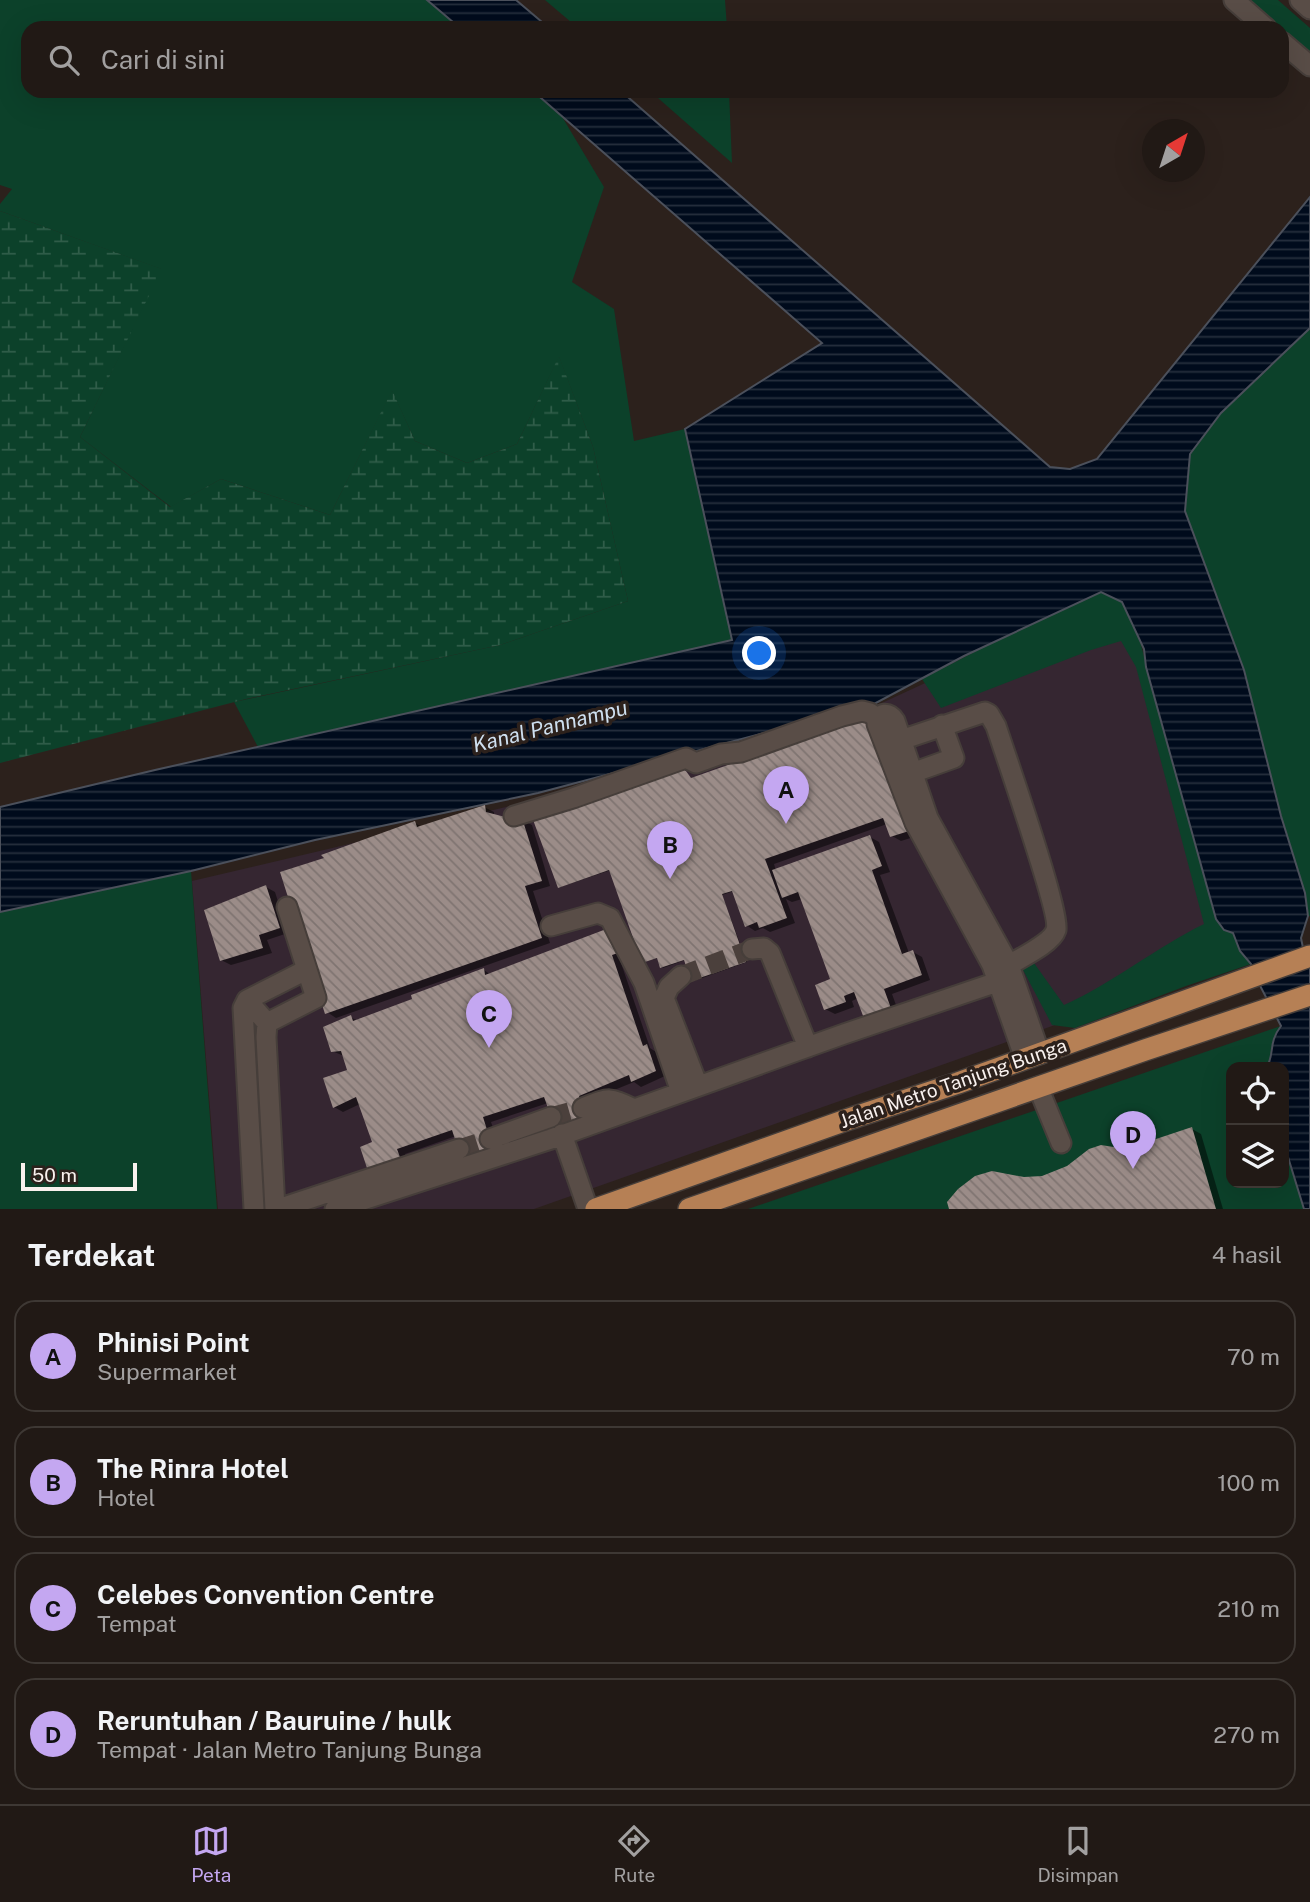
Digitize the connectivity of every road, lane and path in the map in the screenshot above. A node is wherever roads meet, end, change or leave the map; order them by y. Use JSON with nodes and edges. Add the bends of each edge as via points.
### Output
{"nodes":[{"id":1,"x":1234,"y":0,"type":"edge"},
{"id":2,"x":1300,"y":0,"type":"edge"},
{"id":3,"x":1310,"y":9,"type":"edge"},
{"id":4,"x":1258,"y":21,"type":"edge"},
{"id":5,"x":1289,"y":48,"type":"edge"},
{"id":6,"x":1310,"y":66,"type":"edge"},
{"id":7,"x":878,"y":719,"type":"junction"},
{"id":8,"x":942,"y":726,"type":"junction"},
{"id":9,"x":901,"y":740,"type":"junction"},
{"id":10,"x":912,"y":773,"type":"junction"},
{"id":11,"x":514,"y":816,"type":"dead end"},
{"id":12,"x":945,"y":864,"type":"junction"},
{"id":13,"x":288,"y":907,"type":"dead end"},
{"id":14,"x":551,"y":926,"type":"dead end"},
{"id":15,"x":752,"y":949,"type":"dead end"},
{"id":16,"x":1310,"y":956,"type":"edge"},
{"id":17,"x":306,"y":970,"type":"junction"},
{"id":18,"x":1007,"y":974,"type":"junction"},
{"id":19,"x":681,"y":976,"type":"tunnel mouth"},
{"id":20,"x":1310,"y":995,"type":"edge"},
{"id":21,"x":247,"y":1000,"type":"junction"},
{"id":22,"x":267,"y":1023,"type":"junction"},
{"id":23,"x":808,"y":1047,"type":"junction"},
{"id":24,"x":1032,"y":1057,"type":"junction"},
{"id":25,"x":1038,"y":1087,"type":"junction"},
{"id":26,"x":690,"y":1089,"type":"junction"},
{"id":27,"x":583,"y":1108,"type":"tunnel mouth"},
{"id":28,"x":634,"y":1109,"type":"junction"},
{"id":29,"x":551,"y":1117,"type":"tunnel mouth"},
{"id":30,"x":556,"y":1137,"type":"junction"},
{"id":31,"x":490,"y":1139,"type":"tunnel mouth"},
{"id":32,"x":1060,"y":1143,"type":"dead end"},
{"id":33,"x":458,"y":1149,"type":"tunnel mouth"},
{"id":34,"x":254,"y":1209,"type":"edge"},
{"id":35,"x":277,"y":1209,"type":"edge"},
{"id":36,"x":335,"y":1209,"type":"edge"},
{"id":37,"x":575,"y":1209,"type":"edge"},
{"id":38,"x":588,"y":1209,"type":"edge"},
{"id":39,"x":596,"y":1209,"type":"edge"},
{"id":40,"x":689,"y":1209,"type":"edge"}],
"edges":[{"from":1,"to":4,"type":"street"},
{"from":2,"to":3,"type":"street"},
{"from":5,"to":6,"type":"street"},
{"from":7,"to":9,"type":"street","via":[[886,713],[892,716]]},
{"from":7,"to":11,"type":"street","via":[[862,711],[842,716],[741,752],[696,763],[686,758]]},
{"from":7,"to":12,"type":"street","via":[[915,823]]},
{"from":8,"to":9,"type":"street"},
{"from":8,"to":10,"type":"street","via":[[954,758]]},
{"from":8,"to":18,"type":"street","via":[[985,712],[996,726],[1058,925],[1048,941]]},
{"from":9,"to":10,"type":"street"},
{"from":10,"to":12,"type":"street"},
{"from":12,"to":18,"type":"street","via":[[992,965]]},
{"from":13,"to":17,"type":"street"},
{"from":14,"to":26,"type":"street","via":[[598,914],[610,918]]},
{"from":15,"to":23,"type":"street","via":[[764,948],[770,953]]},
{"from":16,"to":24,"type":"main road","name":"Jalan Metro Tanjung Bunga"},
{"from":17,"to":21,"type":"street"},
{"from":17,"to":22,"type":"street","via":[[316,998]]},
{"from":18,"to":23,"type":"street"},
{"from":18,"to":24,"type":"street"},
{"from":19,"to":26,"type":"street","via":[[668,987],[664,998]]},
{"from":20,"to":25,"type":"main road","name":"Jalan Metro Tanjung Bunga"},
{"from":21,"to":22,"type":"street"},
{"from":21,"to":34,"type":"street","via":[[243,1008]]},
{"from":22,"to":35,"type":"street"},
{"from":23,"to":26,"type":"street"},
{"from":24,"to":39,"type":"main road","name":"Jalan Metro Tanjung Bunga"},
{"from":25,"to":32,"type":"street"},
{"from":25,"to":40,"type":"main road","name":"Jalan Metro Tanjung Bunga"},
{"from":26,"to":28,"type":"street"},
{"from":27,"to":28,"type":"street","via":[[607,1099]]},
{"from":28,"to":30,"type":"street"},
{"from":29,"to":31,"type":"street"},
{"from":30,"to":36,"type":"street"},
{"from":30,"to":37,"type":"street"},
{"from":30,"to":38,"type":"street"},
{"from":33,"to":35,"type":"street"}]}
